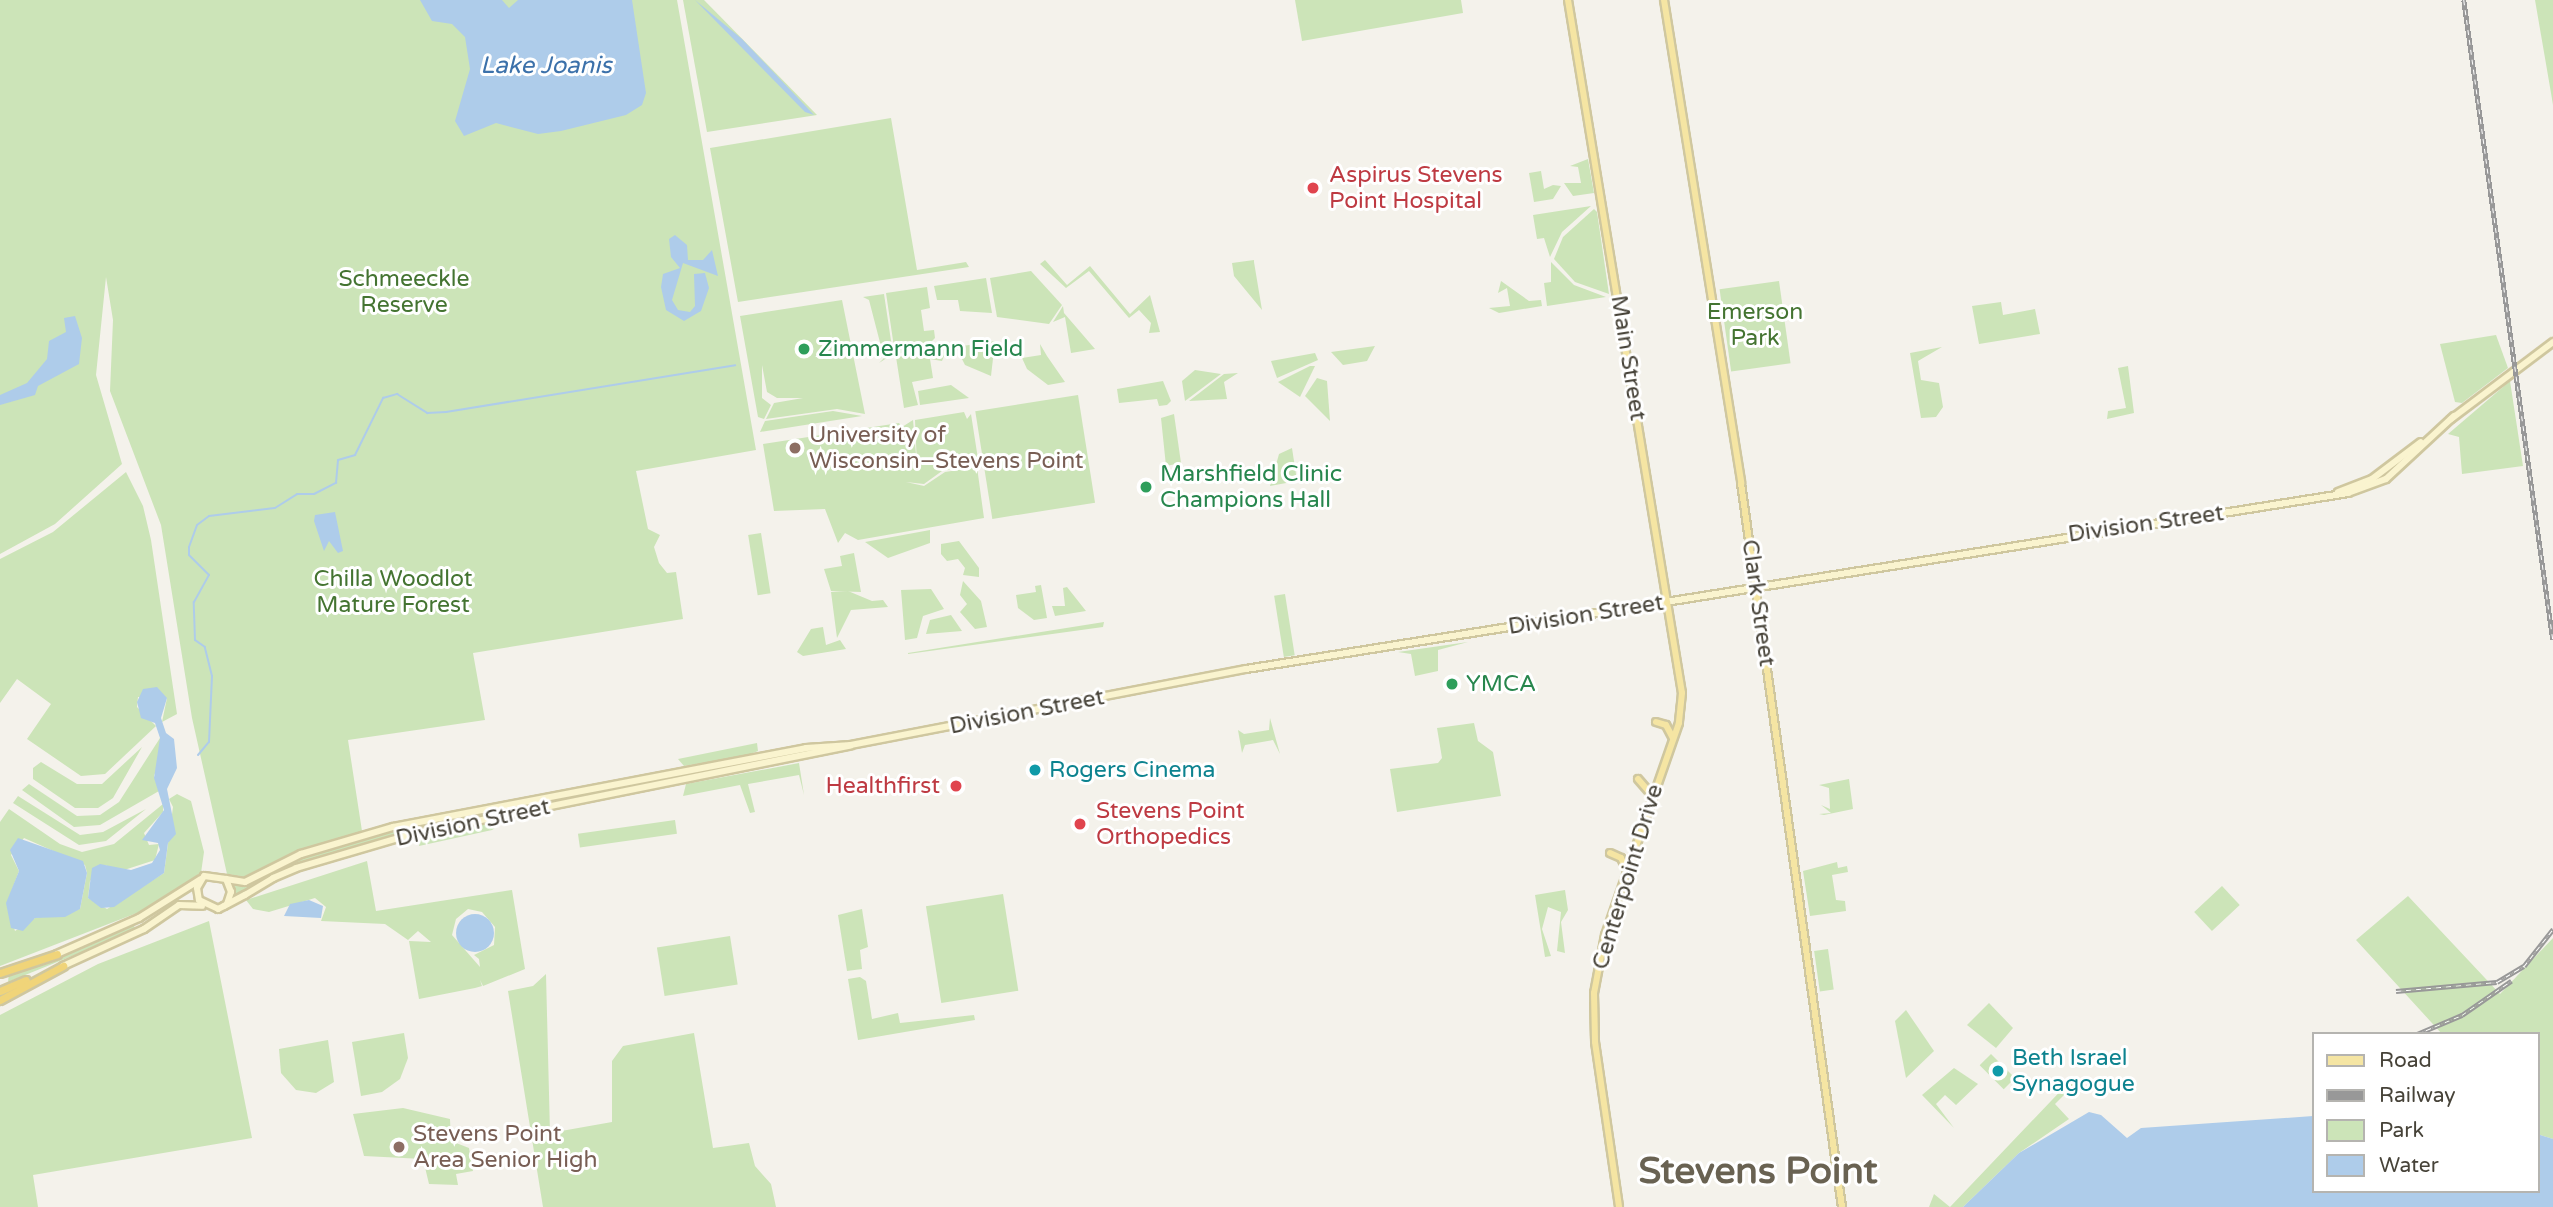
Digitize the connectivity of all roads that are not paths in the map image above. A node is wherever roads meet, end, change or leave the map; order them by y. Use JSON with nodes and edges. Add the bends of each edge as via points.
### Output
{"nodes":[{"id":1,"x":1568,"y":0,"type":"edge"},
{"id":2,"x":1664,"y":0,"type":"edge"},
{"id":3,"x":2553,"y":342,"type":"edge"},
{"id":4,"x":1756,"y":587,"type":"junction"},
{"id":5,"x":1667,"y":602,"type":"junction"},
{"id":6,"x":1680,"y":718,"type":"joint"},
{"id":7,"x":1656,"y":722,"type":"dead end"},
{"id":8,"x":1673,"y":740,"type":"junction"},
{"id":9,"x":851,"y":745,"type":"junction"},
{"id":10,"x":1638,"y":779,"type":"dead end"},
{"id":11,"x":1651,"y":800,"type":"junction"},
{"id":12,"x":1610,"y":853,"type":"dead end"},
{"id":13,"x":1627,"y":872,"type":"junction"},
{"id":14,"x":202,"y":879,"type":"junction"},
{"id":15,"x":226,"y":879,"type":"junction"},
{"id":16,"x":227,"y":904,"type":"junction"},
{"id":17,"x":202,"y":906,"type":"junction"},
{"id":18,"x":57,"y":954,"type":"joint"},
{"id":19,"x":62,"y":966,"type":"junction"},
{"id":20,"x":0,"y":973,"type":"edge"},
{"id":21,"x":0,"y":991,"type":"edge"},
{"id":22,"x":0,"y":1000,"type":"edge"},
{"id":23,"x":1619,"y":1207,"type":"edge"},
{"id":24,"x":1842,"y":1207,"type":"edge"}],
"edges":[{"from":1,"to":5,"type":"main road","name":"Main Street"},
{"from":2,"to":4,"type":"main road","name":"Clark Street"},
{"from":3,"to":4,"type":"main road","name":"Division Street","via":[[2372,479],[2323,498]]},
{"from":4,"to":5,"type":"main road","name":"Division Street"},
{"from":4,"to":24,"type":"main road","name":"Clark Street"},
{"from":5,"to":6,"type":"main road","name":"Main Street","via":[[1681,688]]},
{"from":5,"to":9,"type":"main road","name":"Division Street","via":[[1247,669]]},
{"from":6,"to":8,"type":"main road","name":"Centerpoint Drive"},
{"from":7,"to":8,"type":"main road","via":[[1668,726]]},
{"from":8,"to":11,"type":"main road","name":"Centerpoint Drive"},
{"from":9,"to":15,"type":"main road","name":"Division Street","via":[[806,748],[393,827],[301,854],[245,882]]},
{"from":9,"to":16,"type":"main road","name":"Division Street","via":[[835,752],[412,834],[296,868]]},
{"from":10,"to":11,"type":"main road","via":[[1650,788]]},
{"from":11,"to":13,"type":"main road","name":"Centerpoint Drive"},
{"from":12,"to":13,"type":"main road","via":[[1621,858]]},
{"from":13,"to":23,"type":"main road","name":"Centerpoint Drive","via":[[1601,952],[1593,1013]]},
{"from":14,"to":15,"type":"main road","via":[[215,874]]},
{"from":14,"to":17,"type":"main road","via":[[197,892]]},
{"from":14,"to":18,"type":"main road","via":[[139,918]]},
{"from":15,"to":16,"type":"main road","via":[[231,892]]},
{"from":16,"to":17,"type":"main road"},
{"from":17,"to":19,"type":"main road","via":[[179,905],[144,929]]},
{"from":18,"to":20,"type":"highway"},
{"from":19,"to":21,"type":"highway"},
{"from":19,"to":22,"type":"highway"}]}
